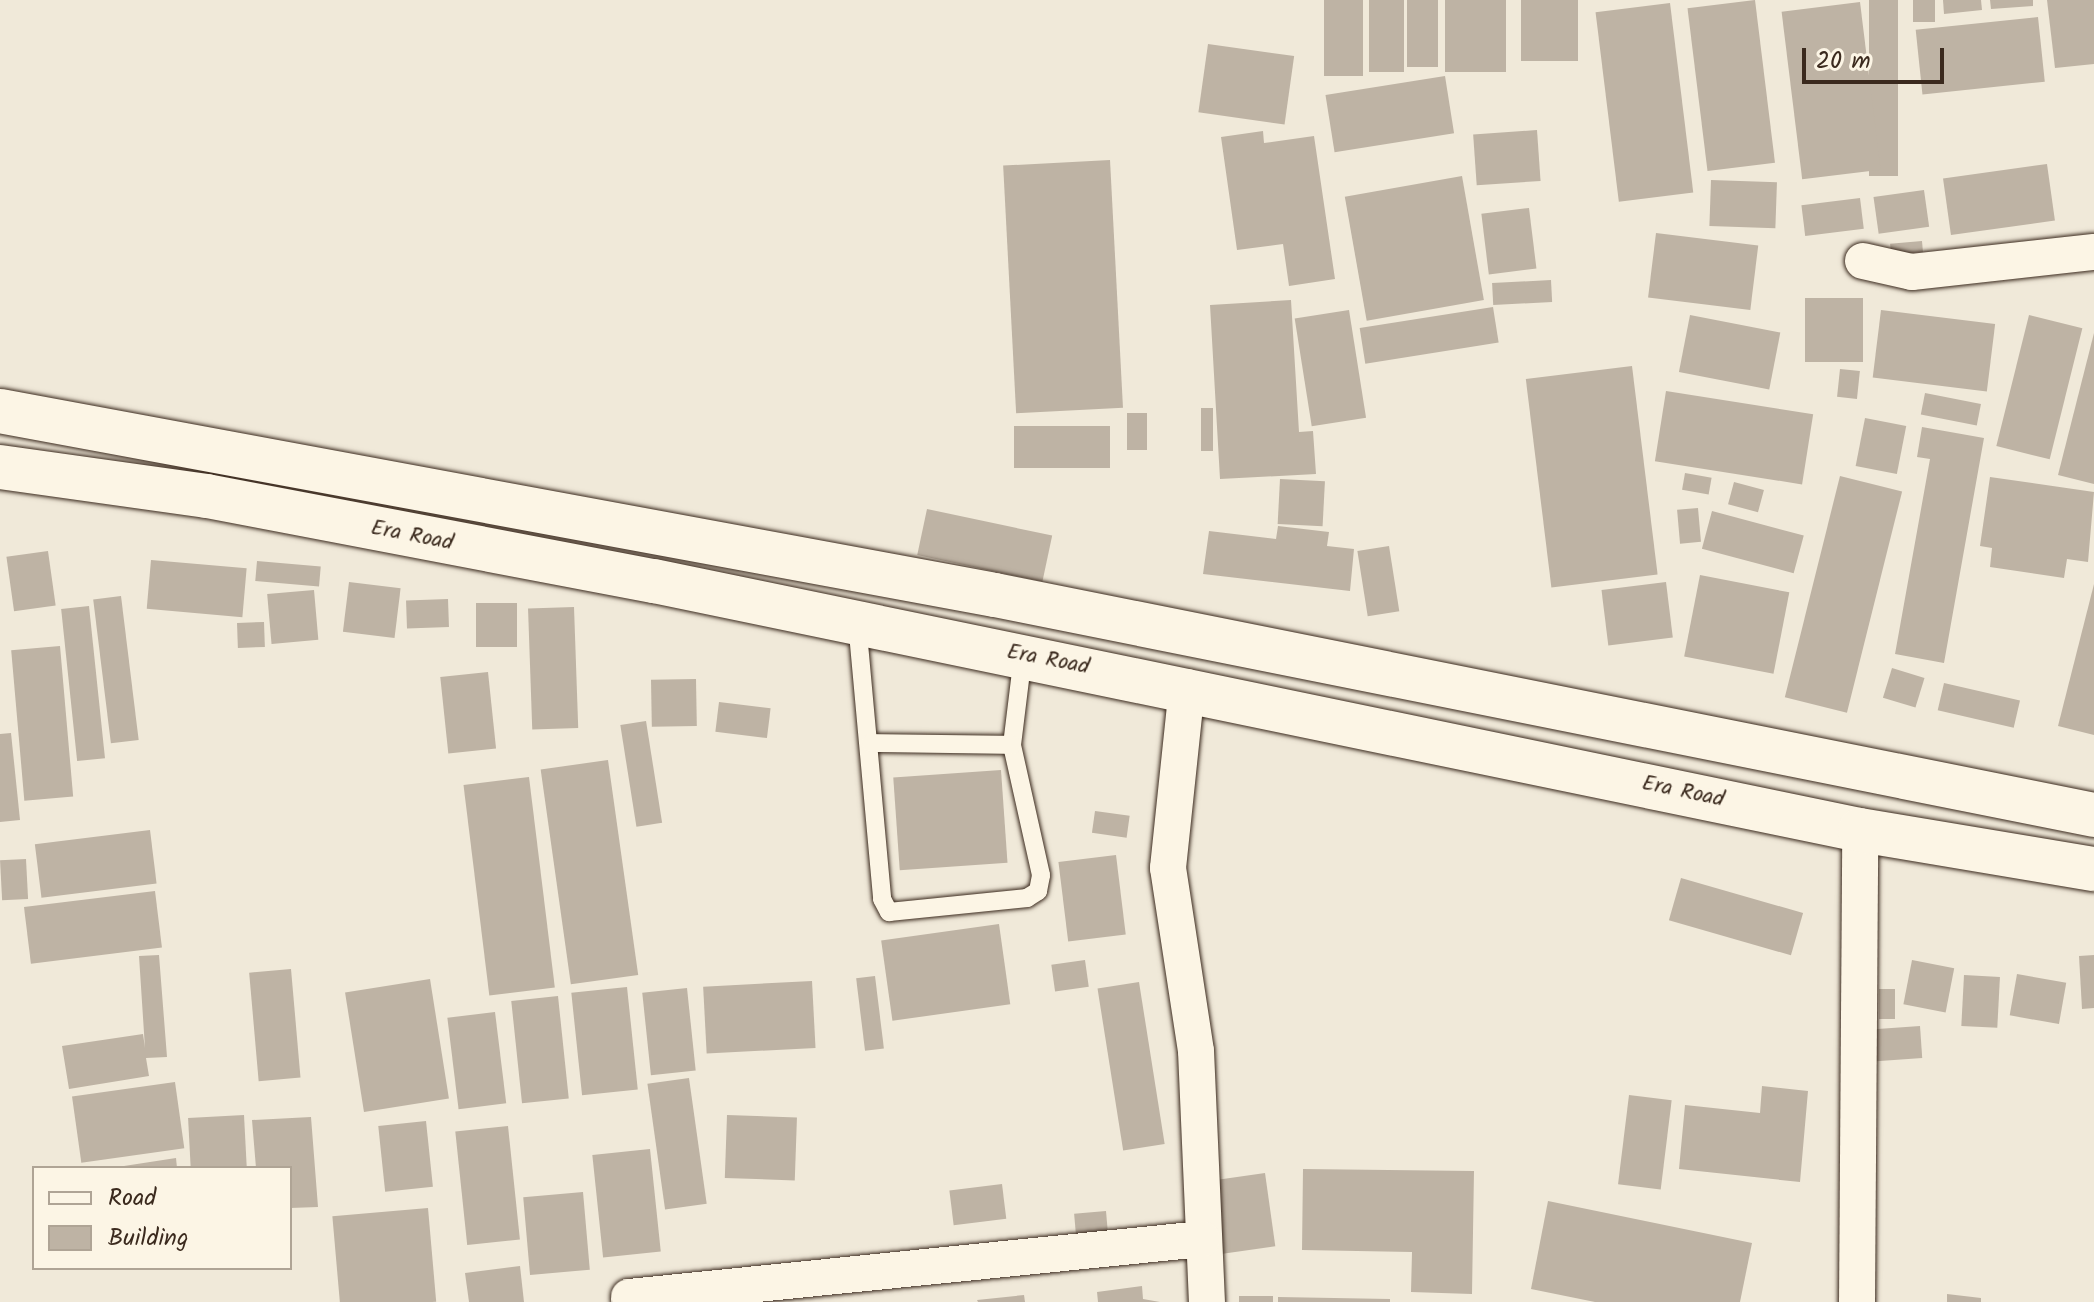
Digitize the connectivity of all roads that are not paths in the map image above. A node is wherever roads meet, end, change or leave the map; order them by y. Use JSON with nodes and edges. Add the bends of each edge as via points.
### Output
{"nodes":[{"id":1,"x":2094,"y":252,"type":"edge"},
{"id":2,"x":1863,"y":261,"type":"dead end"},
{"id":3,"x":0,"y":411,"type":"edge"},
{"id":4,"x":0,"y":467,"type":"edge"},
{"id":5,"x":857,"y":622,"type":"junction"},
{"id":6,"x":1023,"y":655,"type":"junction"},
{"id":7,"x":1187,"y":687,"type":"junction"},
{"id":8,"x":871,"y":743,"type":"junction"},
{"id":9,"x":1012,"y":745,"type":"junction"},
{"id":10,"x":2094,"y":815,"type":"edge"},
{"id":11,"x":1860,"y":830,"type":"junction"},
{"id":12,"x":2094,"y":869,"type":"edge"},
{"id":13,"x":1202,"y":1239,"type":"junction"},
{"id":14,"x":629,"y":1297,"type":"dead end"},
{"id":15,"x":1207,"y":1302,"type":"edge"},
{"id":16,"x":1857,"y":1302,"type":"edge"}],
"edges":[{"from":1,"to":2,"type":"street","via":[[1912,272]]},
{"from":3,"to":10,"type":"main road","via":[[1041,604]]},
{"from":4,"to":5,"type":"main road","name":"Era Road","via":[[207,496]]},
{"from":5,"to":6,"type":"main road","name":"Era Road"},
{"from":5,"to":8,"type":"lane"},
{"from":6,"to":7,"type":"main road","name":"Era Road"},
{"from":6,"to":9,"type":"lane"},
{"from":7,"to":11,"type":"main road","name":"Era Road"},
{"from":7,"to":13,"type":"street","via":[[1168,868],[1196,1051]]},
{"from":8,"to":9,"type":"lane"},
{"from":8,"to":9,"type":"lane","via":[[882,899],[889,912],[902,914],[1027,898],[1038,891],[1041,875]]},
{"from":11,"to":12,"type":"main road","name":"Era Road"},
{"from":11,"to":16,"type":"street"},
{"from":13,"to":14,"type":"street"},
{"from":13,"to":15,"type":"street"}]}
